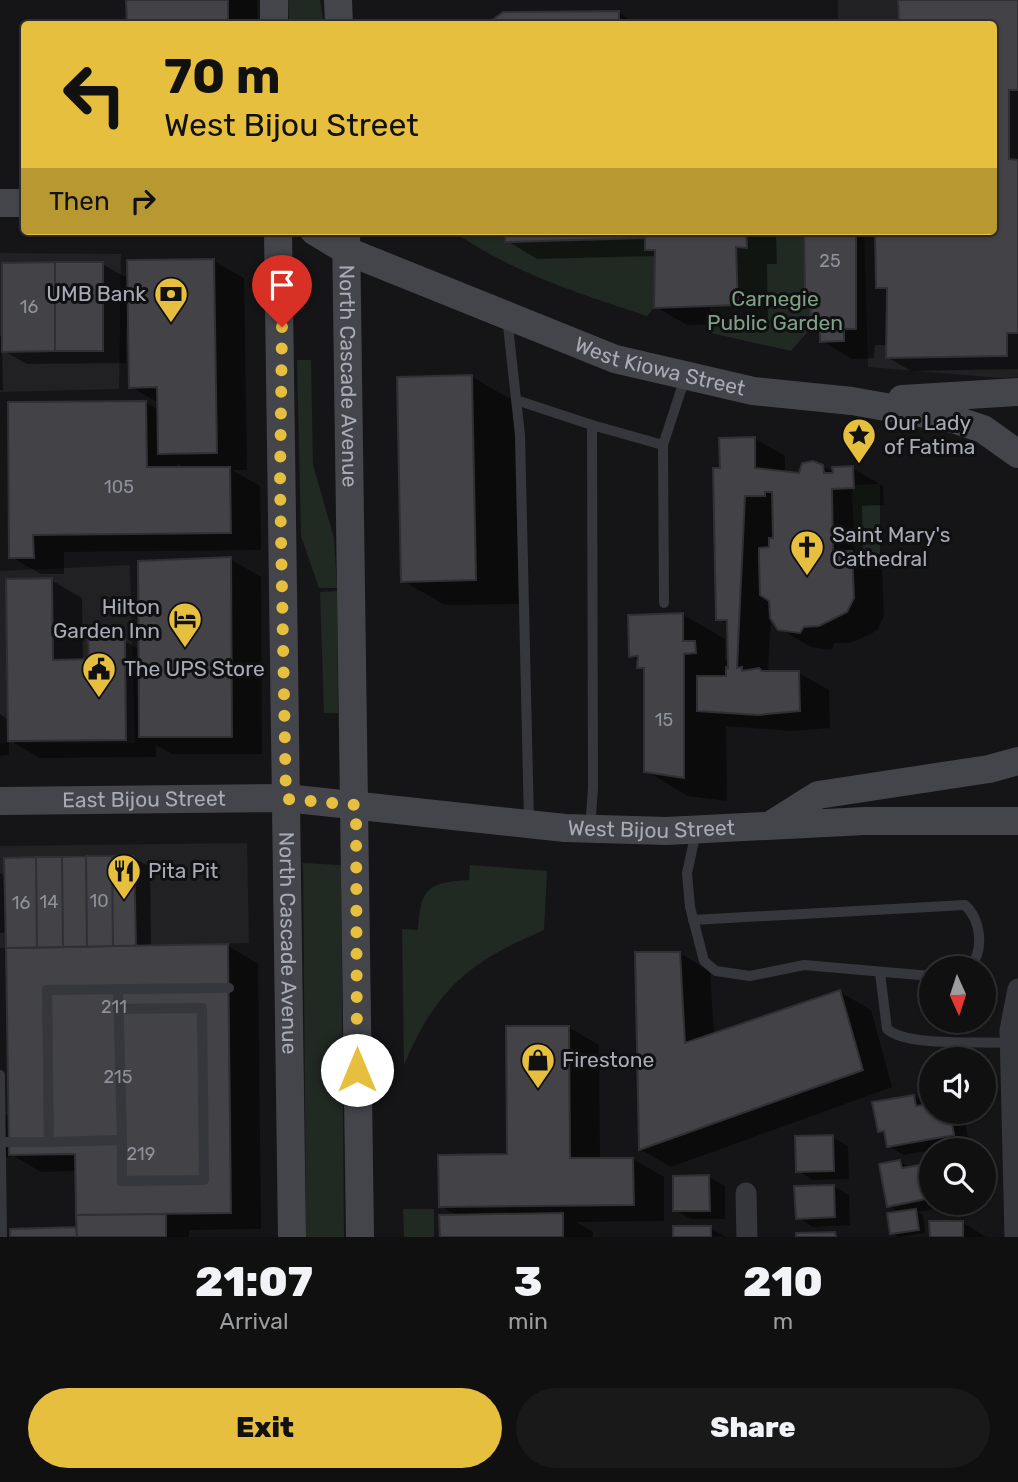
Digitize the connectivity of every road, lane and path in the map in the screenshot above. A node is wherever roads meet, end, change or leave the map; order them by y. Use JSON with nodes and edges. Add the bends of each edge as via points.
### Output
{"nodes":[{"id":1,"x":274,"y":0,"type":"edge"},
{"id":2,"x":338,"y":0,"type":"edge"},
{"id":3,"x":274,"y":21,"type":"edge"},
{"id":4,"x":339,"y":21,"type":"edge"},
{"id":5,"x":0,"y":203,"type":"edge"},
{"id":6,"x":21,"y":203,"type":"edge"},
{"id":7,"x":278,"y":235,"type":"edge"},
{"id":8,"x":327,"y":235,"type":"edge"},
{"id":9,"x":346,"y":241,"type":"edge"},
{"id":10,"x":507,"y":317,"type":"junction"},
{"id":11,"x":686,"y":375,"type":"junction"},
{"id":12,"x":1018,"y":393,"type":"edge"},
{"id":13,"x":516,"y":400,"type":"junction"},
{"id":14,"x":852,"y":401,"type":"junction"},
{"id":15,"x":592,"y":425,"type":"junction"},
{"id":16,"x":663,"y":445,"type":"junction"},
{"id":17,"x":1018,"y":454,"type":"edge"},
{"id":18,"x":664,"y":603,"type":"dead end"},
{"id":19,"x":1018,"y":761,"type":"edge"},
{"id":20,"x":286,"y":799,"type":"junction"},
{"id":21,"x":0,"y":800,"type":"edge"},
{"id":22,"x":356,"y":805,"type":"junction"},
{"id":23,"x":1018,"y":821,"type":"edge"},
{"id":24,"x":772,"y":824,"type":"junction"},
{"id":25,"x":529,"y":825,"type":"junction"},
{"id":26,"x":697,"y":829,"type":"junction"},
{"id":27,"x":590,"y":830,"type":"junction"},
{"id":28,"x":693,"y":920,"type":"junction"},
{"id":29,"x":974,"y":956,"type":"edge"},
{"id":30,"x":880,"y":973,"type":"junction"},
{"id":31,"x":919,"y":975,"type":"edge"},
{"id":32,"x":229,"y":988,"type":"dead end"},
{"id":33,"x":118,"y":989,"type":"junction"},
{"id":34,"x":1018,"y":989,"type":"edge"},
{"id":35,"x":118,"y":1009,"type":"junction"},
{"id":36,"x":1010,"y":1043,"type":"junction"},
{"id":37,"x":0,"y":1075,"type":"edge"},
{"id":38,"x":122,"y":1140,"type":"junction"},
{"id":39,"x":1,"y":1142,"type":"edge"},
{"id":40,"x":50,"y":1142,"type":"junction"},
{"id":41,"x":746,"y":1193,"type":"dead end"},
{"id":42,"x":2,"y":1237,"type":"edge"},
{"id":43,"x":292,"y":1237,"type":"edge"},
{"id":44,"x":360,"y":1237,"type":"edge"},
{"id":45,"x":747,"y":1237,"type":"edge"},
{"id":46,"x":1015,"y":1237,"type":"edge"}],
"edges":[{"from":1,"to":3,"type":"main road"},
{"from":2,"to":4,"type":"main road"},
{"from":5,"to":6,"type":"main road"},
{"from":7,"to":20,"type":"main road","name":"North Cascade Avenue"},
{"from":8,"to":9,"type":"main road","name":"West Kiowa Street"},
{"from":9,"to":10,"type":"main road","name":"West Kiowa Street"},
{"from":9,"to":22,"type":"main road","name":"North Cascade Avenue"},
{"from":10,"to":11,"type":"main road","name":"West Kiowa Street","via":[[615,359]]},
{"from":10,"to":13,"type":"lane"},
{"from":11,"to":14,"type":"main road","name":"West Kiowa Street","via":[[753,391]]},
{"from":11,"to":16,"type":"lane"},
{"from":12,"to":14,"type":"main road"},
{"from":13,"to":15,"type":"lane"},
{"from":13,"to":25,"type":"lane"},
{"from":14,"to":17,"type":"main road","name":"West Kiowa Street","via":[[953,419],[983,429]]},
{"from":15,"to":16,"type":"lane"},
{"from":15,"to":27,"type":"lane"},
{"from":16,"to":18,"type":"lane"},
{"from":19,"to":24,"type":"main road","via":[[818,795]]},
{"from":20,"to":21,"type":"main road","name":"East Bijou Street"},
{"from":20,"to":22,"type":"main road","name":"West Bijou Street"},
{"from":20,"to":43,"type":"main road","name":"North Cascade Avenue"},
{"from":22,"to":25,"type":"main road","name":"West Bijou Street"},
{"from":22,"to":44,"type":"main road","name":"North Cascade Avenue"},
{"from":23,"to":24,"type":"main road","name":"West Bijou Street"},
{"from":24,"to":26,"type":"main road","name":"West Bijou Street"},
{"from":25,"to":27,"type":"main road","name":"West Bijou Street"},
{"from":26,"to":27,"type":"main road","name":"West Bijou Street"},
{"from":26,"to":28,"type":"lane","via":[[687,873]]},
{"from":28,"to":29,"type":"lane","via":[[965,905],[976,914],[979,929]]},
{"from":28,"to":30,"type":"lane","via":[[704,961],[716,971],[750,975],[804,965]]},
{"from":30,"to":31,"type":"lane"},
{"from":30,"to":36,"type":"lane","via":[[887,1029],[892,1034],[924,1040]]},
{"from":32,"to":33,"type":"lane"},
{"from":33,"to":35,"type":"lane"},
{"from":33,"to":40,"type":"lane","via":[[47,990]]},
{"from":34,"to":36,"type":"street"},
{"from":35,"to":38,"type":"lane"},
{"from":35,"to":38,"type":"lane","via":[[202,1008],[204,1180],[122,1181]]},
{"from":36,"to":46,"type":"street"},
{"from":37,"to":39,"type":"lane"},
{"from":38,"to":40,"type":"lane"},
{"from":39,"to":40,"type":"lane"},
{"from":39,"to":42,"type":"lane"},
{"from":41,"to":45,"type":"street"}]}
